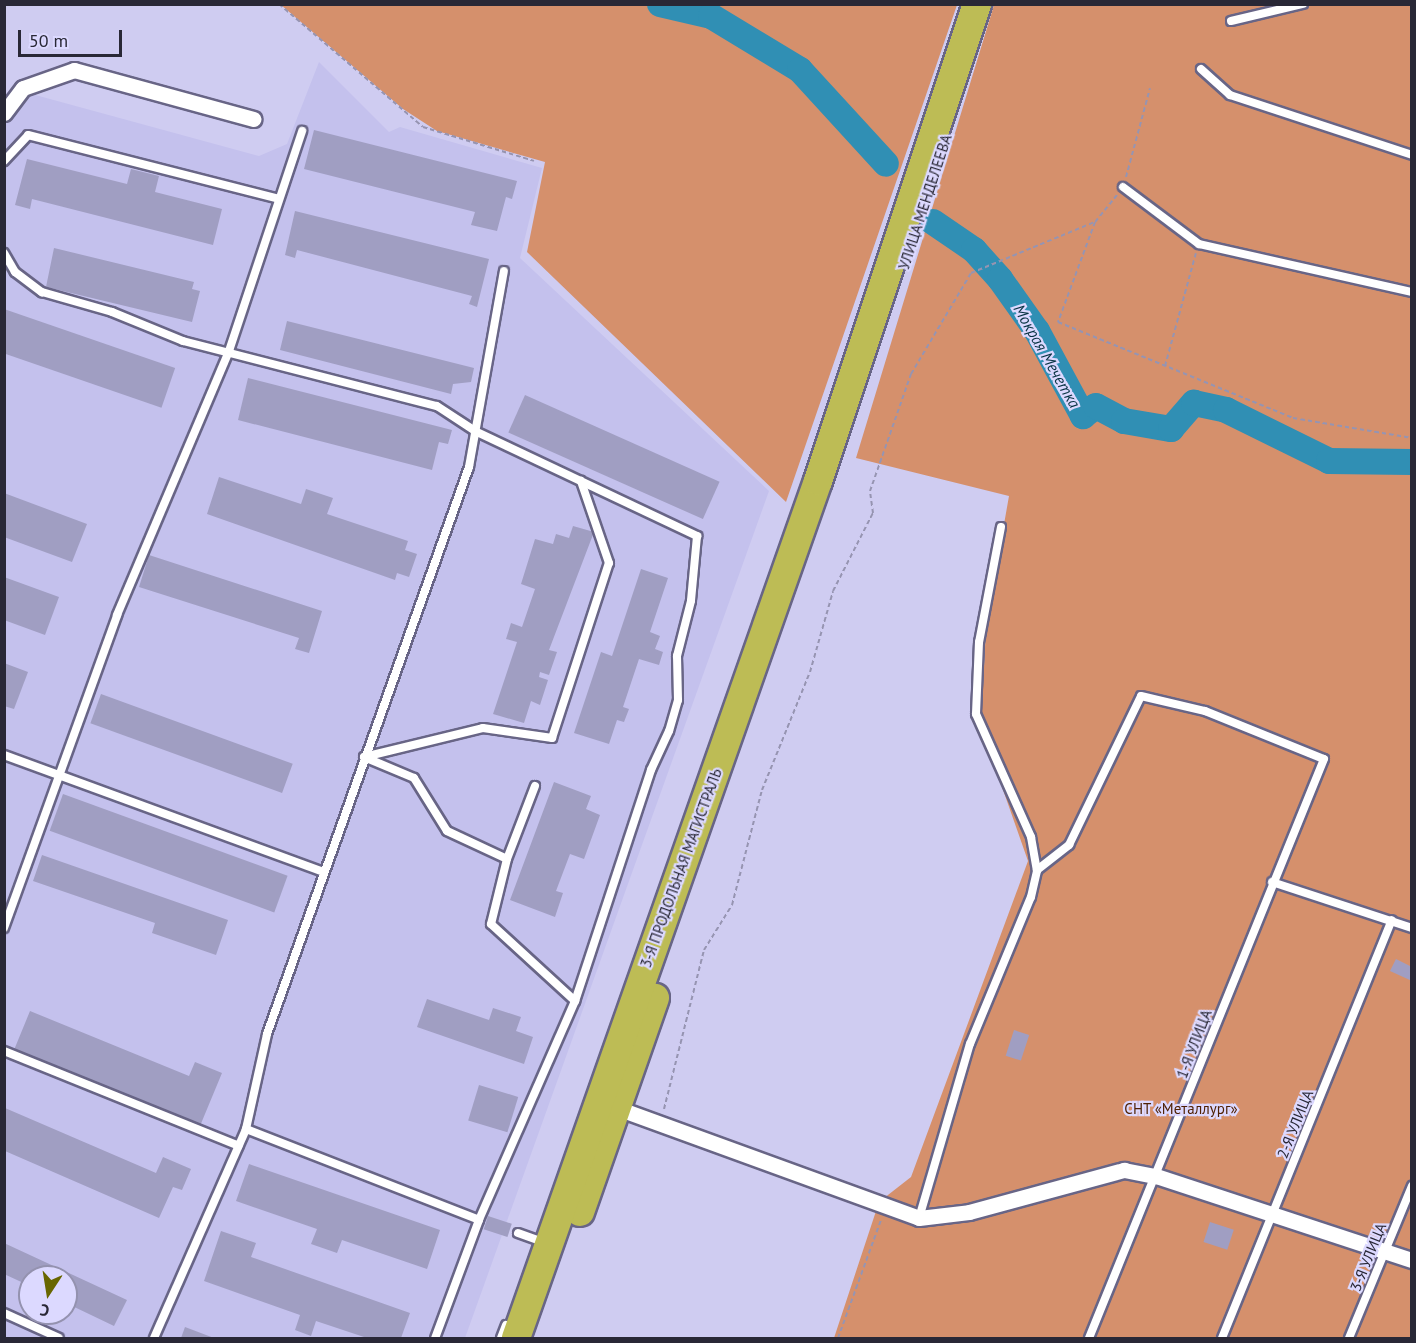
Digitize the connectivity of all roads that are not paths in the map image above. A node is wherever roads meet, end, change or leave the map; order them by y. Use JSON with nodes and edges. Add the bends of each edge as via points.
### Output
{"nodes":[{"id":1,"x":977,"y":4,"type":"edge"},
{"id":2,"x":990,"y":4,"type":"edge"},
{"id":3,"x":1303,"y":4,"type":"edge"},
{"id":4,"x":1231,"y":21,"type":"dead end"},
{"id":5,"x":1201,"y":69,"type":"dead end"},
{"id":6,"x":4,"y":113,"type":"edge"},
{"id":7,"x":253,"y":119,"type":"dead end"},
{"id":8,"x":302,"y":131,"type":"dead end"},
{"id":9,"x":1412,"y":155,"type":"edge"},
{"id":10,"x":4,"y":161,"type":"edge"},
{"id":11,"x":1123,"y":187,"type":"road end"},
{"id":12,"x":276,"y":198,"type":"junction"},
{"id":13,"x":4,"y":253,"type":"edge"},
{"id":14,"x":504,"y":271,"type":"dead end"},
{"id":15,"x":1412,"y":292,"type":"edge"},
{"id":16,"x":229,"y":351,"type":"junction"},
{"id":17,"x":853,"y":398,"type":"junction"},
{"id":18,"x":475,"y":431,"type":"junction"},
{"id":19,"x":581,"y":481,"type":"junction"},
{"id":20,"x":1001,"y":527,"type":"dead end"},
{"id":21,"x":4,"y":755,"type":"edge"},
{"id":22,"x":364,"y":757,"type":"junction"},
{"id":23,"x":58,"y":777,"type":"junction"},
{"id":24,"x":535,"y":786,"type":"dead end"},
{"id":25,"x":507,"y":859,"type":"junction"},
{"id":26,"x":1037,"y":870,"type":"junction"},
{"id":27,"x":323,"y":872,"type":"junction"},
{"id":28,"x":1272,"y":882,"type":"junction"},
{"id":29,"x":1392,"y":920,"type":"junction"},
{"id":30,"x":4,"y":928,"type":"edge"},
{"id":31,"x":1412,"y":928,"type":"edge"},
{"id":32,"x":574,"y":1001,"type":"junction"},
{"id":33,"x":4,"y":1051,"type":"edge"},
{"id":34,"x":617,"y":1108,"type":"junction"},
{"id":35,"x":246,"y":1129,"type":"junction"},
{"id":36,"x":238,"y":1146,"type":"junction"},
{"id":37,"x":1156,"y":1176,"type":"junction"},
{"id":38,"x":1412,"y":1186,"type":"edge"},
{"id":39,"x":1272,"y":1215,"type":"junction"},
{"id":40,"x":918,"y":1218,"type":"junction"},
{"id":41,"x":479,"y":1220,"type":"junction"},
{"id":42,"x":541,"y":1229,"type":"dead end"},
{"id":43,"x":518,"y":1233,"type":"dead end"},
{"id":44,"x":537,"y":1240,"type":"junction"},
{"id":45,"x":533,"y":1251,"type":"dead end"},
{"id":46,"x":1385,"y":1252,"type":"junction"},
{"id":47,"x":1412,"y":1260,"type":"edge"},
{"id":48,"x":4,"y":1313,"type":"edge"},
{"id":49,"x":512,"y":1328,"type":"edge"},
{"id":50,"x":59,"y":1338,"type":"edge"},
{"id":51,"x":154,"y":1338,"type":"edge"},
{"id":52,"x":435,"y":1338,"type":"edge"},
{"id":53,"x":501,"y":1338,"type":"edge"},
{"id":54,"x":537,"y":1338,"type":"edge"},
{"id":55,"x":1089,"y":1338,"type":"edge"},
{"id":56,"x":1222,"y":1338,"type":"edge"},
{"id":57,"x":1349,"y":1338,"type":"edge"}],
"edges":[{"from":1,"to":17,"type":"highway","name":"УЛИЦА МЕНДЕЛЕЕВА"},
{"from":2,"to":17,"type":"highway","name":"УЛИЦА МЕНДЕЛЕЕВА"},
{"from":3,"to":4,"type":"lane"},
{"from":5,"to":9,"type":"lane","via":[[1230,95]]},
{"from":6,"to":7,"type":"street","via":[[23,88],[74,70]]},
{"from":8,"to":12,"type":"lane"},
{"from":10,"to":12,"type":"lane","via":[[28,135]]},
{"from":11,"to":15,"type":"lane","via":[[1199,244]]},
{"from":12,"to":16,"type":"lane"},
{"from":13,"to":16,"type":"lane","via":[[15,272],[42,292],[111,312],[183,341]]},
{"from":14,"to":18,"type":"lane"},
{"from":16,"to":18,"type":"lane","via":[[437,406]]},
{"from":16,"to":23,"type":"lane","via":[[117,615]]},
{"from":17,"to":34,"type":"highway","name":"3-Я ПРОДОЛЬНАЯ МАГИСТРАЛЬ"},
{"from":17,"to":49,"type":"highway","name":"3-Я ПРОДОЛЬНАЯ МАГИСТРАЛЬ"},
{"from":18,"to":19,"type":"lane"},
{"from":18,"to":22,"type":"lane","via":[[469,467]]},
{"from":19,"to":22,"type":"lane","via":[[609,564],[552,738],[483,728]]},
{"from":19,"to":32,"type":"lane","via":[[697,536],[691,601],[676,656],[678,700]]},
{"from":20,"to":26,"type":"lane","via":[[979,642],[976,714],[1032,837]]},
{"from":21,"to":23,"type":"lane"},
{"from":22,"to":25,"type":"lane","via":[[414,778],[447,831]]},
{"from":22,"to":27,"type":"lane"},
{"from":23,"to":27,"type":"lane"},
{"from":23,"to":30,"type":"lane"},
{"from":24,"to":25,"type":"lane"},
{"from":25,"to":32,"type":"lane","via":[[490,924]]},
{"from":26,"to":28,"type":"lane","name":"1-Я УЛИЦА","via":[[1069,845],[1141,696],[1205,711],[1324,759]]},
{"from":26,"to":40,"type":"lane","via":[[1031,897],[970,1044]]},
{"from":27,"to":35,"type":"lane","via":[[267,1034]]},
{"from":28,"to":29,"type":"lane"},
{"from":28,"to":37,"type":"lane","name":"1-Я УЛИЦА"},
{"from":29,"to":31,"type":"lane"},
{"from":29,"to":39,"type":"lane","name":"2-Я УЛИЦА"},
{"from":32,"to":41,"type":"lane"},
{"from":33,"to":36,"type":"lane"},
{"from":34,"to":40,"type":"street"},
{"from":34,"to":54,"type":"highway","name":"3-Я ПРОДОЛЬНАЯ МАГИСТРАЛЬ"},
{"from":35,"to":36,"type":"lane"},
{"from":35,"to":41,"type":"lane"},
{"from":36,"to":51,"type":"lane"},
{"from":37,"to":39,"type":"street"},
{"from":37,"to":40,"type":"street","via":[[1115,1171],[969,1212]]},
{"from":37,"to":55,"type":"lane","name":"1-Я УЛИЦА"},
{"from":38,"to":46,"type":"lane","name":"3-Я УЛИЦА"},
{"from":39,"to":46,"type":"street"},
{"from":39,"to":56,"type":"lane","name":"2-Я УЛИЦА"},
{"from":41,"to":52,"type":"lane"},
{"from":42,"to":44,"type":"lane"},
{"from":43,"to":44,"type":"lane"},
{"from":44,"to":45,"type":"lane"},
{"from":46,"to":47,"type":"street"},
{"from":46,"to":57,"type":"lane","name":"3-Я УЛИЦА"},
{"from":48,"to":50,"type":"lane"},
{"from":49,"to":53,"type":"lane"}]}
